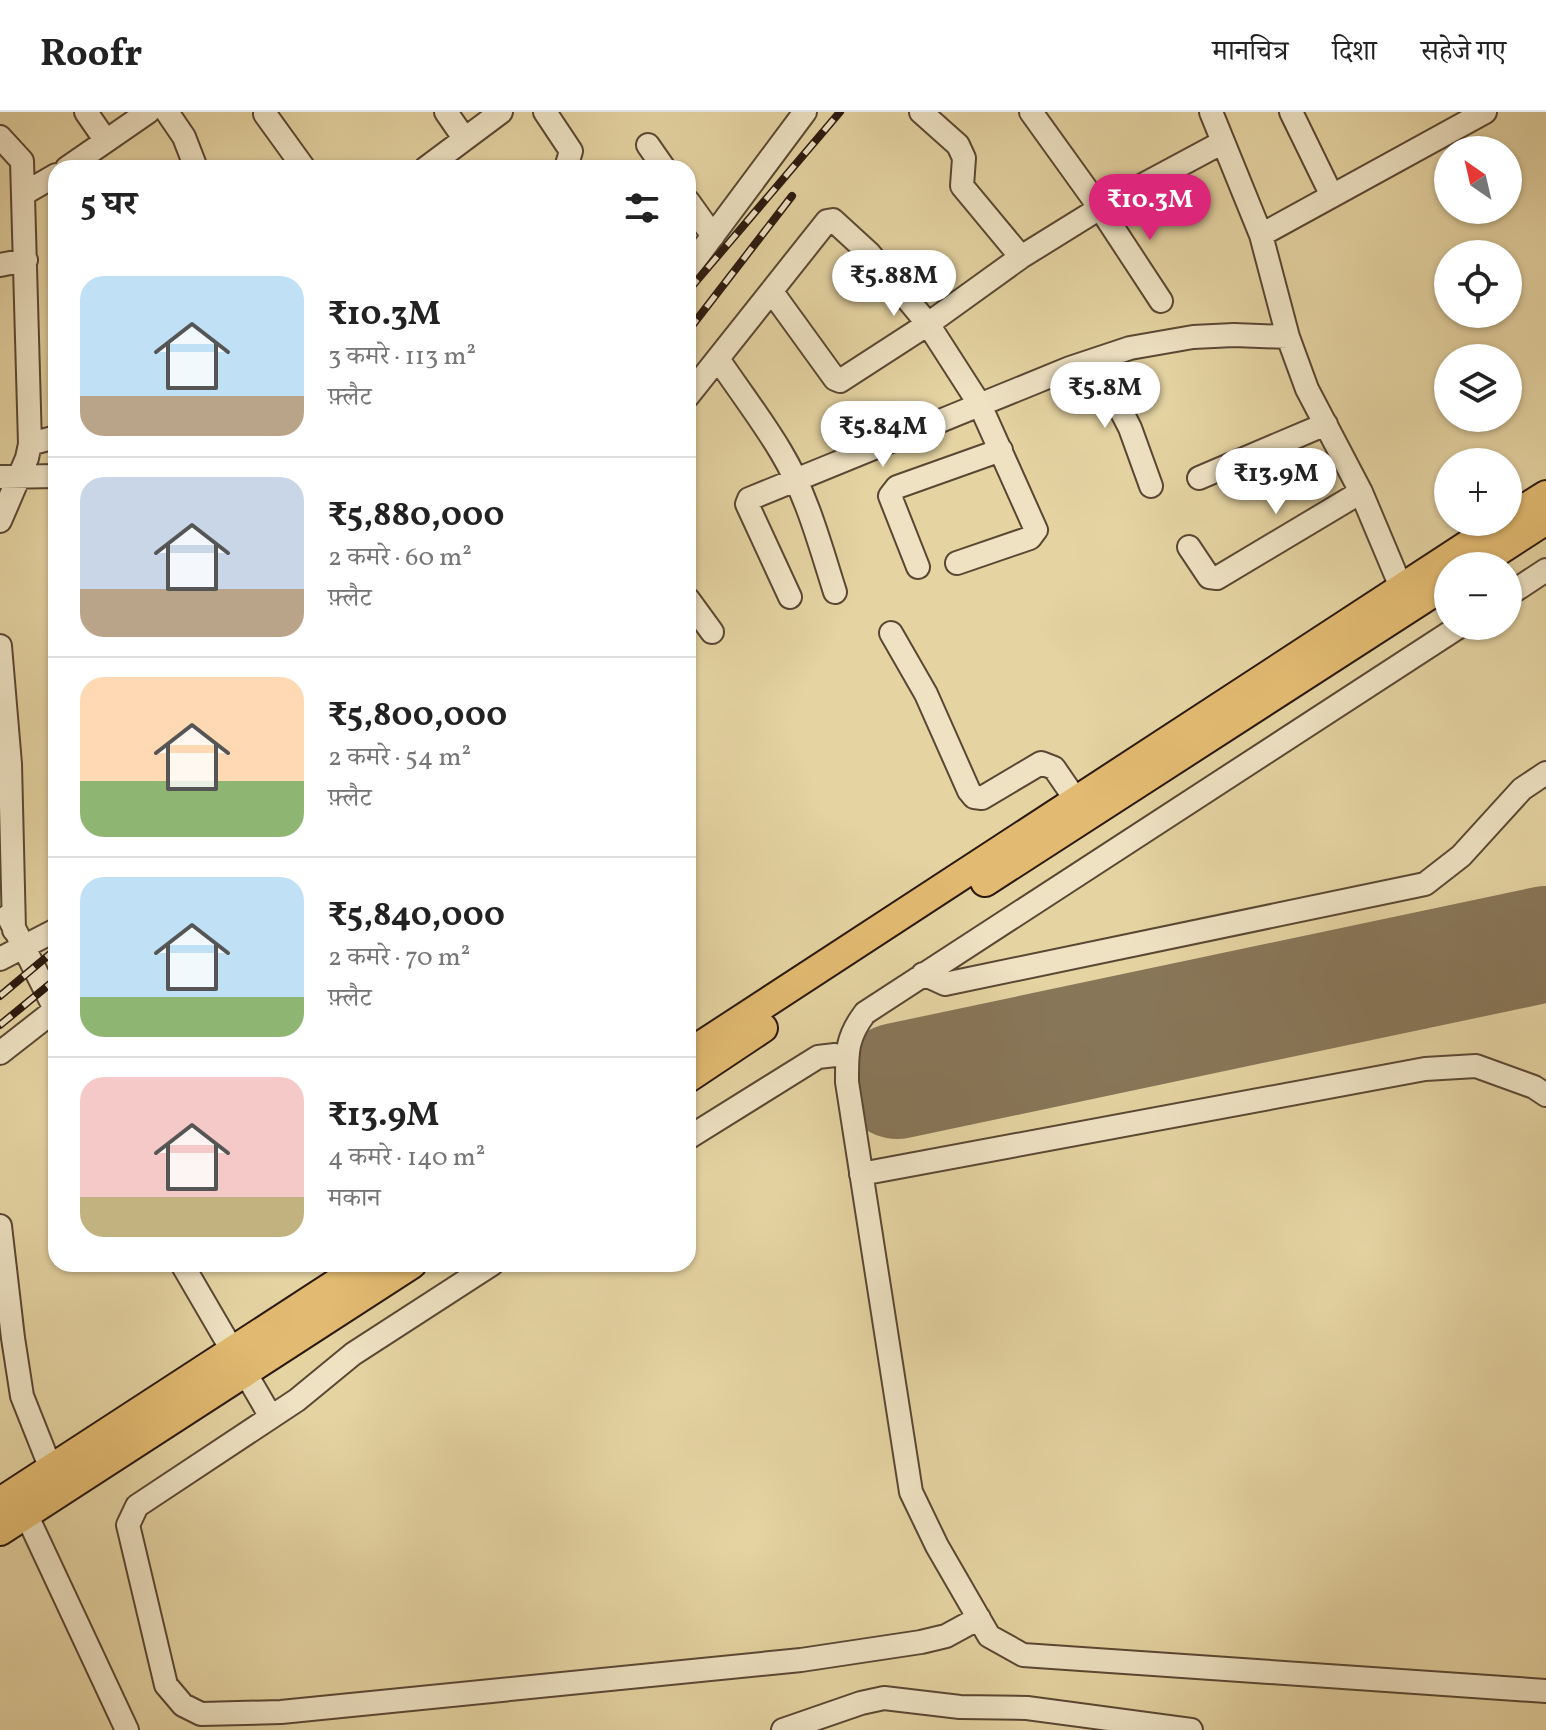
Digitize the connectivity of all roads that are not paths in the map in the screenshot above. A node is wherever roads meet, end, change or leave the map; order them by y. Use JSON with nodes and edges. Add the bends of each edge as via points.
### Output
{"nodes":[{"id":1,"x":86,"y":112,"type":"edge"},
{"id":2,"x":148,"y":112,"type":"edge"},
{"id":3,"x":167,"y":112,"type":"edge"},
{"id":4,"x":446,"y":112,"type":"edge"},
{"id":5,"x":501,"y":112,"type":"edge"},
{"id":6,"x":545,"y":112,"type":"edge"},
{"id":7,"x":805,"y":112,"type":"edge"},
{"id":8,"x":921,"y":112,"type":"edge"},
{"id":9,"x":1031,"y":112,"type":"edge"},
{"id":10,"x":1211,"y":112,"type":"edge"},
{"id":11,"x":1291,"y":112,"type":"edge"},
{"id":12,"x":1485,"y":112,"type":"edge"},
{"id":13,"x":265,"y":114,"type":"edge"},
{"id":14,"x":0,"y":137,"type":"edge"},
{"id":15,"x":464,"y":138,"type":"junction"},
{"id":16,"x":1223,"y":142,"type":"junction"},
{"id":17,"x":648,"y":145,"type":"dead end"},
{"id":18,"x":99,"y":154,"type":"edge"},
{"id":19,"x":193,"y":160,"type":"edge"},
{"id":20,"x":298,"y":160,"type":"edge"},
{"id":21,"x":450,"y":160,"type":"edge"},
{"id":22,"x":568,"y":160,"type":"edge"},
{"id":23,"x":658,"y":160,"type":"edge"},
{"id":24,"x":48,"y":180,"type":"edge"},
{"id":25,"x":25,"y":193,"type":"junction"},
{"id":26,"x":1332,"y":196,"type":"junction"},
{"id":27,"x":1100,"y":208,"type":"junction"},
{"id":28,"x":696,"y":212,"type":"edge"},
{"id":29,"x":1261,"y":235,"type":"junction"},
{"id":30,"x":713,"y":236,"type":"junction"},
{"id":31,"x":1021,"y":257,"type":"junction"},
{"id":32,"x":696,"y":258,"type":"edge"},
{"id":33,"x":26,"y":260,"type":"junction"},
{"id":34,"x":0,"y":265,"type":"edge"},
{"id":35,"x":772,"y":292,"type":"junction"},
{"id":36,"x":1161,"y":301,"type":"dead end"},
{"id":37,"x":928,"y":324,"type":"junction"},
{"id":38,"x":1288,"y":337,"type":"junction"},
{"id":39,"x":718,"y":359,"type":"junction"},
{"id":40,"x":1095,"y":360,"type":"junction"},
{"id":41,"x":696,"y":386,"type":"edge"},
{"id":42,"x":980,"y":405,"type":"junction"},
{"id":43,"x":1326,"y":424,"type":"junction"},
{"id":44,"x":48,"y":439,"type":"edge"},
{"id":45,"x":30,"y":444,"type":"junction"},
{"id":46,"x":1001,"y":450,"type":"junction"},
{"id":47,"x":10,"y":476,"type":"edge"},
{"id":48,"x":48,"y":476,"type":"edge"},
{"id":49,"x":1199,"y":478,"type":"dead end"},
{"id":50,"x":795,"y":479,"type":"junction"},
{"id":51,"x":1151,"y":486,"type":"dead end"},
{"id":52,"x":1361,"y":492,"type":"junction"},
{"id":53,"x":1546,"y":495,"type":"edge"},
{"id":54,"x":1522,"y":510,"type":"edge"},
{"id":55,"x":1546,"y":520,"type":"edge"},
{"id":56,"x":0,"y":521,"type":"edge"},
{"id":57,"x":1485,"y":536,"type":"edge"},
{"id":58,"x":1189,"y":547,"type":"dead end"},
{"id":59,"x":1497,"y":552,"type":"edge"},
{"id":60,"x":957,"y":563,"type":"dead end"},
{"id":61,"x":918,"y":567,"type":"dead end"},
{"id":62,"x":1546,"y":570,"type":"edge"},
{"id":63,"x":1522,"y":586,"type":"edge"},
{"id":64,"x":1434,"y":588,"type":"edge"},
{"id":65,"x":835,"y":592,"type":"dead end"},
{"id":66,"x":790,"y":597,"type":"dead end"},
{"id":67,"x":1403,"y":600,"type":"junction"},
{"id":68,"x":696,"y":610,"type":"edge"},
{"id":69,"x":712,"y":632,"type":"dead end"},
{"id":70,"x":891,"y":633,"type":"dead end"},
{"id":71,"x":1438,"y":640,"type":"edge"},
{"id":72,"x":0,"y":646,"type":"edge"},
{"id":73,"x":1546,"y":773,"type":"edge"},
{"id":74,"x":1076,"y":800,"type":"junction"},
{"id":75,"x":0,"y":901,"type":"edge"},
{"id":76,"x":48,"y":932,"type":"edge"},
{"id":77,"x":19,"y":939,"type":"junction"},
{"id":78,"x":0,"y":959,"type":"edge"},
{"id":79,"x":923,"y":974,"type":"junction"},
{"id":80,"x":48,"y":995,"type":"edge"},
{"id":81,"x":48,"y":1016,"type":"edge"},
{"id":82,"x":696,"y":1049,"type":"edge"},
{"id":83,"x":0,"y":1053,"type":"edge"},
{"id":84,"x":847,"y":1057,"type":"junction"},
{"id":85,"x":696,"y":1073,"type":"edge"},
{"id":86,"x":1546,"y":1095,"type":"edge"},
{"id":87,"x":696,"y":1133,"type":"edge"},
{"id":88,"x":861,"y":1174,"type":"junction"},
{"id":89,"x":0,"y":1226,"type":"edge"},
{"id":90,"x":187,"y":1272,"type":"edge"},
{"id":91,"x":356,"y":1272,"type":"edge"},
{"id":92,"x":398,"y":1272,"type":"edge"},
{"id":93,"x":480,"y":1272,"type":"edge"},
{"id":94,"x":239,"y":1362,"type":"junction"},
{"id":95,"x":271,"y":1417,"type":"junction"},
{"id":96,"x":51,"y":1469,"type":"junction"},
{"id":97,"x":0,"y":1502,"type":"edge"},
{"id":98,"x":26,"y":1514,"type":"junction"},
{"id":99,"x":0,"y":1531,"type":"edge"},
{"id":100,"x":979,"y":1618,"type":"junction"},
{"id":101,"x":1546,"y":1691,"type":"edge"},
{"id":102,"x":1123,"y":1725,"type":"edge"},
{"id":103,"x":127,"y":1730,"type":"edge"},
{"id":104,"x":783,"y":1730,"type":"edge"},
{"id":105,"x":1191,"y":1730,"type":"edge"}],
"edges":[{"from":1,"to":18,"type":"street"},
{"from":2,"to":18,"type":"street"},
{"from":3,"to":19,"type":"street"},
{"from":4,"to":15,"type":"street"},
{"from":5,"to":15,"type":"street"},
{"from":6,"to":22,"type":"street","via":[[571,151]]},
{"from":7,"to":30,"type":"street"},
{"from":8,"to":31,"type":"street","via":[[958,145],[964,158],[962,186]]},
{"from":9,"to":27,"type":"street"},
{"from":10,"to":16,"type":"street"},
{"from":11,"to":26,"type":"street"},
{"from":12,"to":26,"type":"street"},
{"from":13,"to":20,"type":"street"},
{"from":14,"to":25,"type":"street","via":[[22,161]]},
{"from":15,"to":21,"type":"street"},
{"from":16,"to":27,"type":"street"},
{"from":16,"to":29,"type":"street"},
{"from":17,"to":23,"type":"street"},
{"from":24,"to":25,"type":"street"},
{"from":25,"to":33,"type":"street"},
{"from":26,"to":29,"type":"street"},
{"from":27,"to":31,"type":"street"},
{"from":27,"to":36,"type":"street"},
{"from":28,"to":30,"type":"street"},
{"from":29,"to":38,"type":"street"},
{"from":30,"to":32,"type":"street"},
{"from":31,"to":37,"type":"street"},
{"from":33,"to":34,"type":"street"},
{"from":33,"to":45,"type":"street"},
{"from":35,"to":37,"type":"street","via":[[837,381]]},
{"from":35,"to":37,"type":"street","via":[[833,220],[869,253]]},
{"from":35,"to":39,"type":"street"},
{"from":37,"to":42,"type":"street"},
{"from":38,"to":40,"type":"street","via":[[1193,337]]},
{"from":38,"to":43,"type":"street"},
{"from":39,"to":41,"type":"street"},
{"from":39,"to":50,"type":"street"},
{"from":40,"to":42,"type":"street"},
{"from":40,"to":51,"type":"street","via":[[1130,428]]},
{"from":42,"to":46,"type":"street"},
{"from":42,"to":50,"type":"street"},
{"from":43,"to":49,"type":"street"},
{"from":43,"to":52,"type":"street"},
{"from":44,"to":45,"type":"street"},
{"from":45,"to":47,"type":"street"},
{"from":46,"to":60,"type":"street","via":[[1036,530]]},
{"from":46,"to":61,"type":"street","via":[[893,491],[890,496]]},
{"from":47,"to":48,"type":"street"},
{"from":47,"to":56,"type":"street"},
{"from":50,"to":65,"type":"street"},
{"from":50,"to":66,"type":"street","via":[[747,504]]},
{"from":52,"to":58,"type":"street","via":[[1217,578],[1209,577]]},
{"from":52,"to":67,"type":"street"},
{"from":53,"to":54,"type":"main road"},
{"from":55,"to":59,"type":"main road"},
{"from":57,"to":67,"type":"main road"},
{"from":62,"to":63,"type":"street"},
{"from":64,"to":67,"type":"main road"},
{"from":67,"to":74,"type":"main road"},
{"from":67,"to":85,"type":"main road"},
{"from":68,"to":69,"type":"street"},
{"from":70,"to":74,"type":"street","via":[[974,797],[982,798],[1041,763],[1054,768]]},
{"from":71,"to":79,"type":"street"},
{"from":72,"to":77,"type":"street"},
{"from":73,"to":79,"type":"street","via":[[1522,789],[1461,856],[1425,884],[945,984]]},
{"from":74,"to":82,"type":"main road"},
{"from":75,"to":77,"type":"street"},
{"from":76,"to":77,"type":"street"},
{"from":77,"to":78,"type":"street"},
{"from":77,"to":80,"type":"street"},
{"from":79,"to":84,"type":"street","via":[[865,1013]]},
{"from":81,"to":83,"type":"street"},
{"from":84,"to":87,"type":"street","via":[[818,1057]]},
{"from":84,"to":88,"type":"street"},
{"from":86,"to":88,"type":"street","via":[[1476,1066],[1425,1069]]},
{"from":88,"to":100,"type":"street","via":[[911,1492]]},
{"from":89,"to":96,"type":"street","via":[[22,1396]]},
{"from":90,"to":94,"type":"street"},
{"from":91,"to":94,"type":"main road"},
{"from":92,"to":94,"type":"main road"},
{"from":93,"to":95,"type":"street","via":[[353,1354]]},
{"from":94,"to":95,"type":"street"},
{"from":94,"to":96,"type":"main road"},
{"from":94,"to":98,"type":"main road"},
{"from":95,"to":100,"type":"street","via":[[137,1506],[128,1525],[166,1685],[183,1705],[201,1714],[281,1712],[801,1660],[921,1642],[954,1633]]},
{"from":96,"to":97,"type":"main road"},
{"from":98,"to":99,"type":"main road"},
{"from":98,"to":103,"type":"street"},
{"from":100,"to":101,"type":"street","via":[[989,1636],[1023,1655]]},
{"from":102,"to":104,"type":"street","via":[[1027,1708],[884,1698]]},
{"from":102,"to":105,"type":"street"}]}
